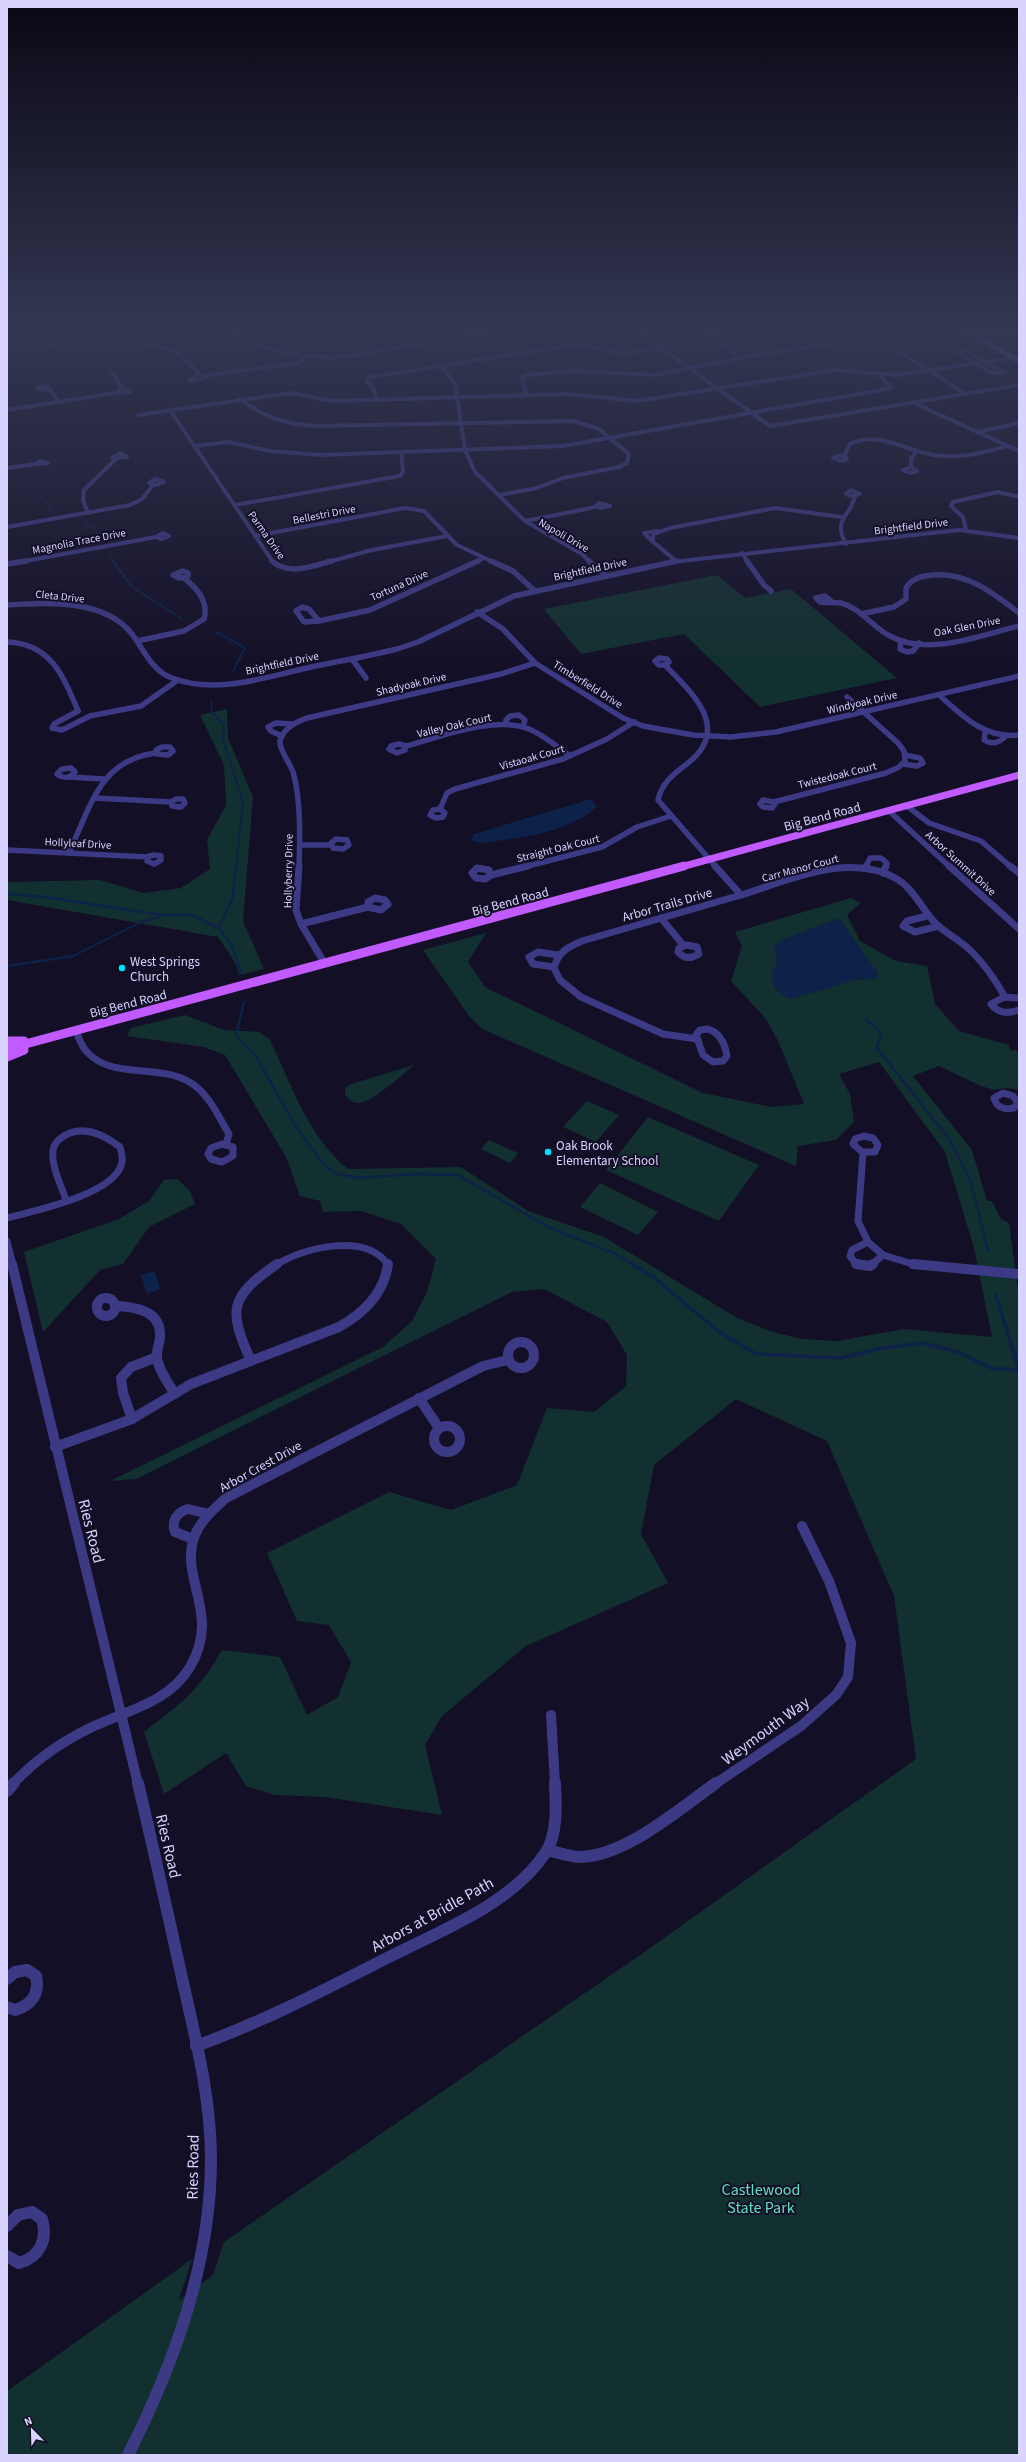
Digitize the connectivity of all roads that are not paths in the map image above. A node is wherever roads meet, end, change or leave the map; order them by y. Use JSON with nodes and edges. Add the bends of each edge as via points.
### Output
{"nodes":[{"id":1,"x":192,"y":442,"type":"edge"},
{"id":2,"x":463,"y":442,"type":"edge"},
{"id":3,"x":587,"y":442,"type":"edge"},
{"id":4,"x":615,"y":442,"type":"edge"},
{"id":5,"x":856,"y":442,"type":"edge"},
{"id":6,"x":892,"y":442,"type":"edge"},
{"id":7,"x":998,"y":442,"type":"edge"},
{"id":8,"x":195,"y":446,"type":"junction"},
{"id":9,"x":1007,"y":446,"type":"junction"},
{"id":10,"x":465,"y":450,"type":"junction"},
{"id":11,"x":1019,"y":451,"type":"edge"},
{"id":12,"x":401,"y":452,"type":"junction"},
{"id":13,"x":916,"y":452,"type":"junction"},
{"id":14,"x":844,"y":456,"type":"dead end"},
{"id":15,"x":116,"y":459,"type":"dead end"},
{"id":16,"x":36,"y":464,"type":"dead end"},
{"id":17,"x":7,"y":468,"type":"edge"},
{"id":18,"x":911,"y":468,"type":"dead end"},
{"id":19,"x":154,"y":485,"type":"dead end"},
{"id":20,"x":499,"y":495,"type":"junction"},
{"id":21,"x":855,"y":496,"type":"dead end"},
{"id":22,"x":1019,"y":499,"type":"edge"},
{"id":23,"x":235,"y":505,"type":"junction"},
{"id":24,"x":596,"y":507,"type":"dead end"},
{"id":25,"x":88,"y":513,"type":"junction"},
{"id":26,"x":842,"y":517,"type":"junction"},
{"id":27,"x":525,"y":521,"type":"junction"},
{"id":28,"x":7,"y":528,"type":"edge"},
{"id":29,"x":966,"y":530,"type":"junction"},
{"id":30,"x":659,"y":531,"type":"junction"},
{"id":31,"x":255,"y":536,"type":"junction"},
{"id":32,"x":446,"y":536,"type":"junction"},
{"id":33,"x":156,"y":537,"type":"dead end"},
{"id":34,"x":1019,"y":538,"type":"edge"},
{"id":35,"x":652,"y":541,"type":"junction"},
{"id":36,"x":846,"y":544,"type":"junction"},
{"id":37,"x":742,"y":553,"type":"junction"},
{"id":38,"x":484,"y":558,"type":"junction"},
{"id":39,"x":676,"y":561,"type":"junction"},
{"id":40,"x":7,"y":564,"type":"edge"},
{"id":41,"x":606,"y":576,"type":"junction"},
{"id":42,"x":184,"y":578,"type":"dead end"},
{"id":43,"x":535,"y":591,"type":"junction"},
{"id":44,"x":771,"y":591,"type":"dead end"},
{"id":45,"x":830,"y":601,"type":"dead end"},
{"id":46,"x":7,"y":605,"type":"edge"},
{"id":47,"x":477,"y":612,"type":"junction"},
{"id":48,"x":1019,"y":613,"type":"edge"},
{"id":49,"x":861,"y":614,"type":"junction"},
{"id":50,"x":319,"y":621,"type":"dead end"},
{"id":51,"x":1019,"y":626,"type":"edge"},
{"id":52,"x":136,"y":641,"type":"junction"},
{"id":53,"x":901,"y":641,"type":"junction"},
{"id":54,"x":7,"y":642,"type":"edge"},
{"id":55,"x":919,"y":643,"type":"junction"},
{"id":56,"x":352,"y":659,"type":"junction"},
{"id":57,"x":535,"y":663,"type":"junction"},
{"id":58,"x":665,"y":665,"type":"dead end"},
{"id":59,"x":1019,"y":676,"type":"edge"},
{"id":60,"x":366,"y":678,"type":"dead end"},
{"id":61,"x":178,"y":680,"type":"junction"},
{"id":62,"x":938,"y":695,"type":"junction"},
{"id":63,"x":847,"y":697,"type":"dead end"},
{"id":64,"x":78,"y":711,"type":"junction"},
{"id":65,"x":863,"y":712,"type":"junction"},
{"id":66,"x":90,"y":716,"type":"junction"},
{"id":67,"x":634,"y":722,"type":"junction"},
{"id":68,"x":292,"y":724,"type":"junction"},
{"id":69,"x":506,"y":724,"type":"junction"},
{"id":70,"x":523,"y":726,"type":"junction"},
{"id":71,"x":1019,"y":735,"type":"edge"},
{"id":72,"x":282,"y":736,"type":"junction"},
{"id":73,"x":708,"y":736,"type":"junction"},
{"id":74,"x":406,"y":746,"type":"dead end"},
{"id":75,"x":156,"y":753,"type":"dead end"},
{"id":76,"x":906,"y":755,"type":"junction"},
{"id":77,"x":570,"y":756,"type":"junction"},
{"id":78,"x":903,"y":764,"type":"junction"},
{"id":79,"x":1019,"y":776,"type":"edge"},
{"id":80,"x":70,"y":777,"type":"dead end"},
{"id":81,"x":104,"y":779,"type":"junction"},
{"id":82,"x":95,"y":798,"type":"junction"},
{"id":83,"x":171,"y":802,"type":"dead end"},
{"id":84,"x":774,"y":802,"type":"dead end"},
{"id":85,"x":907,"y":806,"type":"junction"},
{"id":86,"x":440,"y":809,"type":"dead end"},
{"id":87,"x":889,"y":811,"type":"junction"},
{"id":88,"x":671,"y":816,"type":"junction"},
{"id":89,"x":300,"y":845,"type":"junction"},
{"id":90,"x":330,"y":845,"type":"dead end"},
{"id":91,"x":7,"y":850,"type":"edge"},
{"id":92,"x":69,"y":852,"type":"junction"},
{"id":93,"x":148,"y":857,"type":"dead end"},
{"id":94,"x":709,"y":860,"type":"junction"},
{"id":95,"x":865,"y":868,"type":"junction"},
{"id":96,"x":882,"y":873,"type":"junction"},
{"id":97,"x":1019,"y":873,"type":"edge"},
{"id":98,"x":491,"y":875,"type":"dead end"},
{"id":99,"x":740,"y":895,"type":"junction"},
{"id":100,"x":368,"y":907,"type":"dead end"},
{"id":101,"x":927,"y":916,"type":"junction"},
{"id":102,"x":661,"y":918,"type":"junction"},
{"id":103,"x":301,"y":924,"type":"junction"},
{"id":104,"x":938,"y":926,"type":"junction"},
{"id":105,"x":1019,"y":929,"type":"edge"},
{"id":106,"x":684,"y":945,"type":"dead end"},
{"id":107,"x":558,"y":955,"type":"junction"},
{"id":108,"x":325,"y":964,"type":"junction"},
{"id":109,"x":554,"y":967,"type":"junction"},
{"id":110,"x":1005,"y":997,"type":"junction"},
{"id":111,"x":1019,"y":998,"type":"edge"},
{"id":112,"x":1019,"y":1010,"type":"edge"},
{"id":113,"x":75,"y":1030,"type":"junction"},
{"id":114,"x":697,"y":1039,"type":"junction"},
{"id":115,"x":40,"y":1040,"type":"junction"},
{"id":116,"x":7,"y":1041,"type":"edge"},
{"id":117,"x":7,"y":1049,"type":"edge"},
{"id":118,"x":7,"y":1057,"type":"edge"},
{"id":119,"x":226,"y":1144,"type":"dead end"},
{"id":120,"x":863,"y":1153,"type":"dead end"},
{"id":121,"x":66,"y":1200,"type":"junction"},
{"id":122,"x":7,"y":1218,"type":"edge"},
{"id":123,"x":7,"y":1241,"type":"edge"},
{"id":124,"x":868,"y":1242,"type":"junction"},
{"id":125,"x":883,"y":1255,"type":"junction"},
{"id":126,"x":1019,"y":1274,"type":"edge"},
{"id":127,"x":117,"y":1306,"type":"dead end"},
{"id":128,"x":157,"y":1357,"type":"junction"},
{"id":129,"x":508,"y":1360,"type":"dead end"},
{"id":130,"x":251,"y":1361,"type":"junction"},
{"id":131,"x":175,"y":1394,"type":"junction"},
{"id":132,"x":419,"y":1398,"type":"junction"},
{"id":133,"x":132,"y":1419,"type":"junction"},
{"id":134,"x":439,"y":1428,"type":"dead end"},
{"id":135,"x":55,"y":1447,"type":"junction"},
{"id":136,"x":209,"y":1514,"type":"junction"},
{"id":137,"x":802,"y":1526,"type":"dead end"},
{"id":138,"x":193,"y":1539,"type":"junction"},
{"id":139,"x":120,"y":1715,"type":"junction"},
{"id":140,"x":551,"y":1715,"type":"dead end"},
{"id":141,"x":7,"y":1791,"type":"edge"},
{"id":142,"x":547,"y":1850,"type":"junction"},
{"id":143,"x":7,"y":1979,"type":"edge"},
{"id":144,"x":7,"y":2007,"type":"edge"},
{"id":145,"x":196,"y":2046,"type":"junction"},
{"id":146,"x":7,"y":2226,"type":"edge"},
{"id":147,"x":7,"y":2256,"type":"edge"},
{"id":148,"x":128,"y":2455,"type":"edge"}],
"edges":[{"from":1,"to":8,"type":"street","name":"Parma Drive"},
{"from":2,"to":10,"type":"street","name":"Napoli Drive"},
{"from":3,"to":10,"type":"street","via":[[563,446]]},
{"from":4,"to":20,"type":"street","via":[[629,454],[627,463],[619,467]]},
{"from":5,"to":14,"type":"street","via":[[850,444]]},
{"from":6,"to":13,"type":"street"},
{"from":7,"to":9,"type":"street"},
{"from":8,"to":12,"type":"street","via":[[228,442],[309,455]]},
{"from":8,"to":23,"type":"street","name":"Parma Drive"},
{"from":9,"to":11,"type":"street"},
{"from":9,"to":13,"type":"street","via":[[955,457]]},
{"from":10,"to":12,"type":"street"},
{"from":10,"to":20,"type":"street","name":"Napoli Drive","via":[[475,472]]},
{"from":12,"to":23,"type":"street","via":[[403,471],[400,476]]},
{"from":13,"to":18,"type":"street","via":[[911,459]]},
{"from":15,"to":25,"type":"street","via":[[84,490],[83,500]]},
{"from":16,"to":17,"type":"street"},
{"from":19,"to":25,"type":"street","via":[[142,499],[130,506]]},
{"from":20,"to":27,"type":"street","name":"Napoli Drive"},
{"from":21,"to":26,"type":"street"},
{"from":22,"to":29,"type":"street","via":[[998,492],[953,502],[951,506],[963,517]]},
{"from":23,"to":31,"type":"street","name":"Parma Drive"},
{"from":24,"to":27,"type":"street"},
{"from":25,"to":28,"type":"street"},
{"from":26,"to":30,"type":"street","via":[[775,508]]},
{"from":26,"to":36,"type":"street","via":[[839,530]]},
{"from":27,"to":41,"type":"street","name":"Napoli Drive","via":[[582,554]]},
{"from":29,"to":34,"type":"street","name":"Brightfield Drive"},
{"from":29,"to":36,"type":"street","name":"Brightfield Drive"},
{"from":30,"to":35,"type":"street","via":[[653,535]]},
{"from":30,"to":35,"type":"street","via":[[644,533],[644,536]]},
{"from":31,"to":32,"type":"street","name":"Bellestri Drive","via":[[410,508],[424,511]]},
{"from":31,"to":32,"type":"street","name":"Parma Drive","via":[[274,565],[296,570],[372,550]]},
{"from":32,"to":38,"type":"street","name":"Bellestri Drive","via":[[457,545]]},
{"from":33,"to":40,"type":"street","name":"Magnolia Trace Drive"},
{"from":35,"to":39,"type":"street"},
{"from":36,"to":37,"type":"street","name":"Brightfield Drive"},
{"from":37,"to":39,"type":"street","name":"Brightfield Drive"},
{"from":37,"to":44,"type":"street"},
{"from":38,"to":43,"type":"street","name":"Bellestri Drive","via":[[513,571]]},
{"from":38,"to":50,"type":"street","name":"Tortuna Drive","via":[[378,607]]},
{"from":39,"to":41,"type":"street","name":"Brightfield Drive"},
{"from":41,"to":43,"type":"street","name":"Brightfield Drive"},
{"from":42,"to":52,"type":"street","via":[[198,590],[205,608],[204,619],[184,631]]},
{"from":43,"to":47,"type":"street","name":"Brightfield Drive","via":[[504,599]]},
{"from":45,"to":49,"type":"street","name":"Oak Glen Drive","via":[[849,606]]},
{"from":46,"to":52,"type":"street","name":"Cleta Drive","via":[[60,604],[94,611],[124,626]]},
{"from":47,"to":56,"type":"street","name":"Brightfield Drive","via":[[405,647]]},
{"from":47,"to":57,"type":"street","name":"Timberfield Drive","via":[[504,630]]},
{"from":48,"to":49,"type":"street","via":[[975,581],[942,574],[921,576],[911,581],[906,588],[906,599],[899,606]]},
{"from":49,"to":53,"type":"street","name":"Oak Glen Drive","via":[[887,635]]},
{"from":51,"to":55,"type":"street","name":"Oak Glen Drive","via":[[942,643]]},
{"from":52,"to":61,"type":"street","name":"Cleta Drive","via":[[151,665]]},
{"from":53,"to":55,"type":"street","name":"Oak Glen Drive"},
{"from":53,"to":55,"type":"street","name":"Oak Glen Drive","via":[[900,649],[907,652],[914,651]]},
{"from":54,"to":64,"type":"street","via":[[24,642],[40,650],[64,677]]},
{"from":56,"to":60,"type":"street"},
{"from":56,"to":61,"type":"street","name":"Brightfield Drive","via":[[234,683],[211,684]]},
{"from":57,"to":67,"type":"street","name":"Timberfield Drive","via":[[623,718]]},
{"from":57,"to":68,"type":"street","name":"Shadyoak Drive","via":[[501,674],[307,718]]},
{"from":58,"to":73,"type":"street","via":[[702,706]]},
{"from":59,"to":62,"type":"street","name":"Windyoak Drive"},
{"from":61,"to":66,"type":"street","via":[[141,706]]},
{"from":62,"to":65,"type":"street","name":"Windyoak Drive"},
{"from":62,"to":71,"type":"street","via":[[985,733],[983,739],[990,743]]},
{"from":63,"to":65,"type":"street","name":"Twistedoak Court"},
{"from":64,"to":66,"type":"street"},
{"from":64,"to":66,"type":"street","via":[[54,724],[52,728],[65,729]]},
{"from":65,"to":73,"type":"street","name":"Windyoak Drive","via":[[776,732],[742,737]]},
{"from":65,"to":76,"type":"street","name":"Twistedoak Court","via":[[898,743]]},
{"from":67,"to":73,"type":"street","name":"Timberfield Drive","via":[[659,729]]},
{"from":67,"to":77,"type":"street","name":"Vistaoak Court","via":[[612,738]]},
{"from":68,"to":72,"type":"street","name":"Shadyoak Drive"},
{"from":68,"to":72,"type":"street","name":"Shadyoak Drive","via":[[276,723],[268,727]]},
{"from":69,"to":70,"type":"street","name":"Valley Oak Court"},
{"from":69,"to":70,"type":"street","via":[[510,716],[519,715],[525,720]]},
{"from":69,"to":74,"type":"street","name":"Valley Oak Court"},
{"from":70,"to":77,"type":"street","name":"Valley Oak Court"},
{"from":72,"to":89,"type":"street","name":"Hollyberry Drive","via":[[280,744],[293,772],[296,788]]},
{"from":73,"to":88,"type":"street","name":"Arbor Trails Drive","via":[[697,756],[659,789],[658,800]]},
{"from":75,"to":81,"type":"street","via":[[142,754],[124,761]]},
{"from":76,"to":78,"type":"street"},
{"from":76,"to":78,"type":"street","name":"Twistedoak Court","via":[[920,758],[922,763],[917,766]]},
{"from":77,"to":86,"type":"street","name":"Vistaoak Court","via":[[527,771],[458,787],[447,793]]},
{"from":78,"to":84,"type":"street","name":"Twistedoak Court","via":[[886,773]]},
{"from":79,"to":85,"type":"main road","name":"Big Bend Road"},
{"from":80,"to":81,"type":"street"},
{"from":81,"to":82,"type":"street"},
{"from":82,"to":83,"type":"street"},
{"from":82,"to":92,"type":"street"},
{"from":85,"to":87,"type":"main road","name":"Big Bend Road"},
{"from":85,"to":97,"type":"street","via":[[929,823],[981,841]]},
{"from":87,"to":94,"type":"main road","name":"Big Bend Road"},
{"from":87,"to":105,"type":"street","name":"Arbor Summit Drive"},
{"from":88,"to":94,"type":"street","name":"Arbor Trails Drive"},
{"from":88,"to":98,"type":"street","name":"Straight Oak Court","via":[[637,827],[602,847]]},
{"from":89,"to":90,"type":"street"},
{"from":89,"to":103,"type":"street","name":"Hollyberry Drive","via":[[296,910]]},
{"from":91,"to":92,"type":"street","name":"Hollyleaf Drive"},
{"from":92,"to":93,"type":"street","name":"Hollyleaf Drive"},
{"from":94,"to":99,"type":"street","name":"Arbor Trails Drive"},
{"from":94,"to":108,"type":"main road","name":"Big Bend Road"},
{"from":95,"to":96,"type":"street","name":"Carr Manor Court"},
{"from":95,"to":96,"type":"street","via":[[870,858],[881,858],[887,863]]},
{"from":95,"to":99,"type":"street","name":"Carr Manor Court","via":[[830,870]]},
{"from":96,"to":101,"type":"street","name":"Carr Manor Court","via":[[908,889]]},
{"from":99,"to":102,"type":"street","name":"Arbor Trails Drive"},
{"from":100,"to":103,"type":"street"},
{"from":101,"to":104,"type":"street","name":"Carr Manor Court"},
{"from":101,"to":104,"type":"street","via":[[907,921],[903,926],[907,931],[914,933]]},
{"from":102,"to":106,"type":"street"},
{"from":102,"to":107,"type":"street","name":"Arbor Trails Drive","via":[[582,941],[563,949]]},
{"from":103,"to":108,"type":"street","name":"Hollyberry Drive"},
{"from":104,"to":110,"type":"street","name":"Carr Manor Court","via":[[986,966]]},
{"from":107,"to":109,"type":"street"},
{"from":107,"to":109,"type":"street","via":[[538,952],[529,957],[533,964]]},
{"from":108,"to":113,"type":"main road","name":"Big Bend Road"},
{"from":109,"to":114,"type":"street","via":[[560,980],[581,996],[663,1034]]},
{"from":110,"to":111,"type":"street"},
{"from":110,"to":112,"type":"street","via":[[991,1004],[994,1009],[1002,1014]]},
{"from":113,"to":115,"type":"main road","name":"Big Bend Road"},
{"from":113,"to":119,"type":"street","via":[[87,1052],[106,1064],[170,1073],[190,1082],[204,1094],[229,1134]]},
{"from":114,"to":114,"type":"street","via":[[703,1055],[709,1061],[720,1062],[726,1059],[727,1052],[715,1030],[700,1030],[696,1035]]},
{"from":115,"to":116,"type":"main road"},
{"from":115,"to":117,"type":"main road","name":"Big Bend Road"},
{"from":115,"to":118,"type":"main road"},
{"from":120,"to":124,"type":"street","via":[[858,1221]]},
{"from":121,"to":121,"type":"street","via":[[97,1190],[112,1179],[117,1173],[122,1157],[120,1147],[89,1130],[70,1132],[57,1141],[54,1145],[54,1159]]},
{"from":121,"to":122,"type":"street"},
{"from":123,"to":135,"type":"street","name":"Ries Road"},
{"from":124,"to":125,"type":"street"},
{"from":124,"to":125,"type":"street","via":[[852,1250],[850,1256],[857,1265],[870,1266]]},
{"from":125,"to":126,"type":"street","via":[[896,1261],[917,1265]]},
{"from":127,"to":128,"type":"street","via":[[143,1310],[158,1322],[161,1329]]},
{"from":128,"to":131,"type":"street","via":[[164,1377]]},
{"from":128,"to":133,"type":"street","via":[[126,1368],[121,1375],[121,1385]]},
{"from":129,"to":132,"type":"street","name":"Arbor Crest Drive","via":[[483,1366]]},
{"from":130,"to":130,"type":"street","via":[[327,1333],[361,1313],[374,1301],[382,1287],[388,1264],[384,1257],[377,1252],[350,1246],[314,1248],[287,1258],[254,1278],[237,1304],[235,1315],[237,1328]]},
{"from":130,"to":131,"type":"street","via":[[191,1384]]},
{"from":131,"to":133,"type":"street"},
{"from":132,"to":134,"type":"street"},
{"from":132,"to":136,"type":"street","name":"Arbor Crest Drive","via":[[226,1498]]},
{"from":133,"to":135,"type":"street"},
{"from":135,"to":139,"type":"street","name":"Ries Road"},
{"from":136,"to":138,"type":"street","name":"Arbor Crest Drive"},
{"from":136,"to":138,"type":"street","via":[[191,1508],[176,1516],[173,1523],[175,1532]]},
{"from":137,"to":142,"type":"street","name":"Weymouth Way","via":[[832,1587],[851,1643],[848,1676],[836,1695],[802,1726],[630,1842],[591,1856]]},
{"from":138,"to":139,"type":"street","via":[[192,1565],[203,1614],[201,1642],[185,1675],[174,1688],[152,1702]]},
{"from":139,"to":141,"type":"street","via":[[51,1748],[25,1769]]},
{"from":139,"to":145,"type":"street","name":"Ries Road","via":[[159,1870]]},
{"from":140,"to":142,"type":"street","name":"Arbors at Bridle Path","via":[[554,1802],[552,1832]]},
{"from":142,"to":145,"type":"street","name":"Arbors at Bridle Path","via":[[520,1881],[472,1914],[266,2018]]},
{"from":143,"to":144,"type":"street","via":[[15,1972],[27,1970],[36,1976],[38,1988],[28,2005],[15,2010]]},
{"from":145,"to":148,"type":"street","name":"Ries Road","via":[[208,2115],[211,2159],[206,2216],[189,2310],[168,2369]]},
{"from":146,"to":147,"type":"street","via":[[18,2214],[32,2212],[42,2219],[46,2234],[42,2247],[33,2257],[19,2262]]}]}
